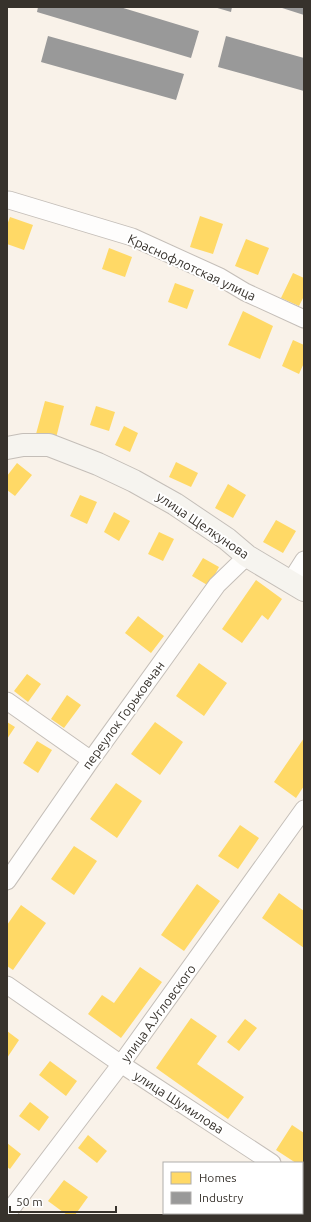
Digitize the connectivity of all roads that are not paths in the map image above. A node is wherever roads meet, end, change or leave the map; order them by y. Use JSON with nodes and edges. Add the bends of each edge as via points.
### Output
{"nodes":[{"id":1,"x":9,"y":200,"type":"dead end"},
{"id":2,"x":304,"y":319,"type":"edge"},
{"id":3,"x":7,"y":448,"type":"edge"},
{"id":4,"x":247,"y":556,"type":"junction"},
{"id":5,"x":304,"y":560,"type":"edge"},
{"id":6,"x":297,"y":586,"type":"edge"},
{"id":7,"x":7,"y":701,"type":"edge"},
{"id":8,"x":91,"y":760,"type":"junction"},
{"id":9,"x":304,"y":809,"type":"edge"},
{"id":10,"x":7,"y":881,"type":"edge"},
{"id":11,"x":7,"y":985,"type":"edge"},
{"id":12,"x":121,"y":1064,"type":"junction"},
{"id":13,"x":270,"y":1162,"type":"edge"},
{"id":14,"x":7,"y":1214,"type":"edge"}],
"edges":[{"from":1,"to":2,"type":"street","name":"Краснофлотская улица","via":[[132,237]]},
{"from":3,"to":4,"type":"main road","name":"улица Щелкунова","via":[[49,445],[98,464],[175,504],[227,539]]},
{"from":4,"to":6,"type":"main road","name":"улица Щелкунова"},
{"from":4,"to":8,"type":"street","name":"переулок Горьковчан","via":[[217,585]]},
{"from":5,"to":6,"type":"street"},
{"from":7,"to":8,"type":"street"},
{"from":8,"to":10,"type":"street","name":"переулок Горьковчан"},
{"from":9,"to":12,"type":"street","name":"улица А.Угловского"},
{"from":11,"to":12,"type":"street","name":"улица Шумилова"},
{"from":12,"to":13,"type":"street","name":"улица Шумилова"},
{"from":12,"to":14,"type":"street","name":"улица А.Угловского"}]}
